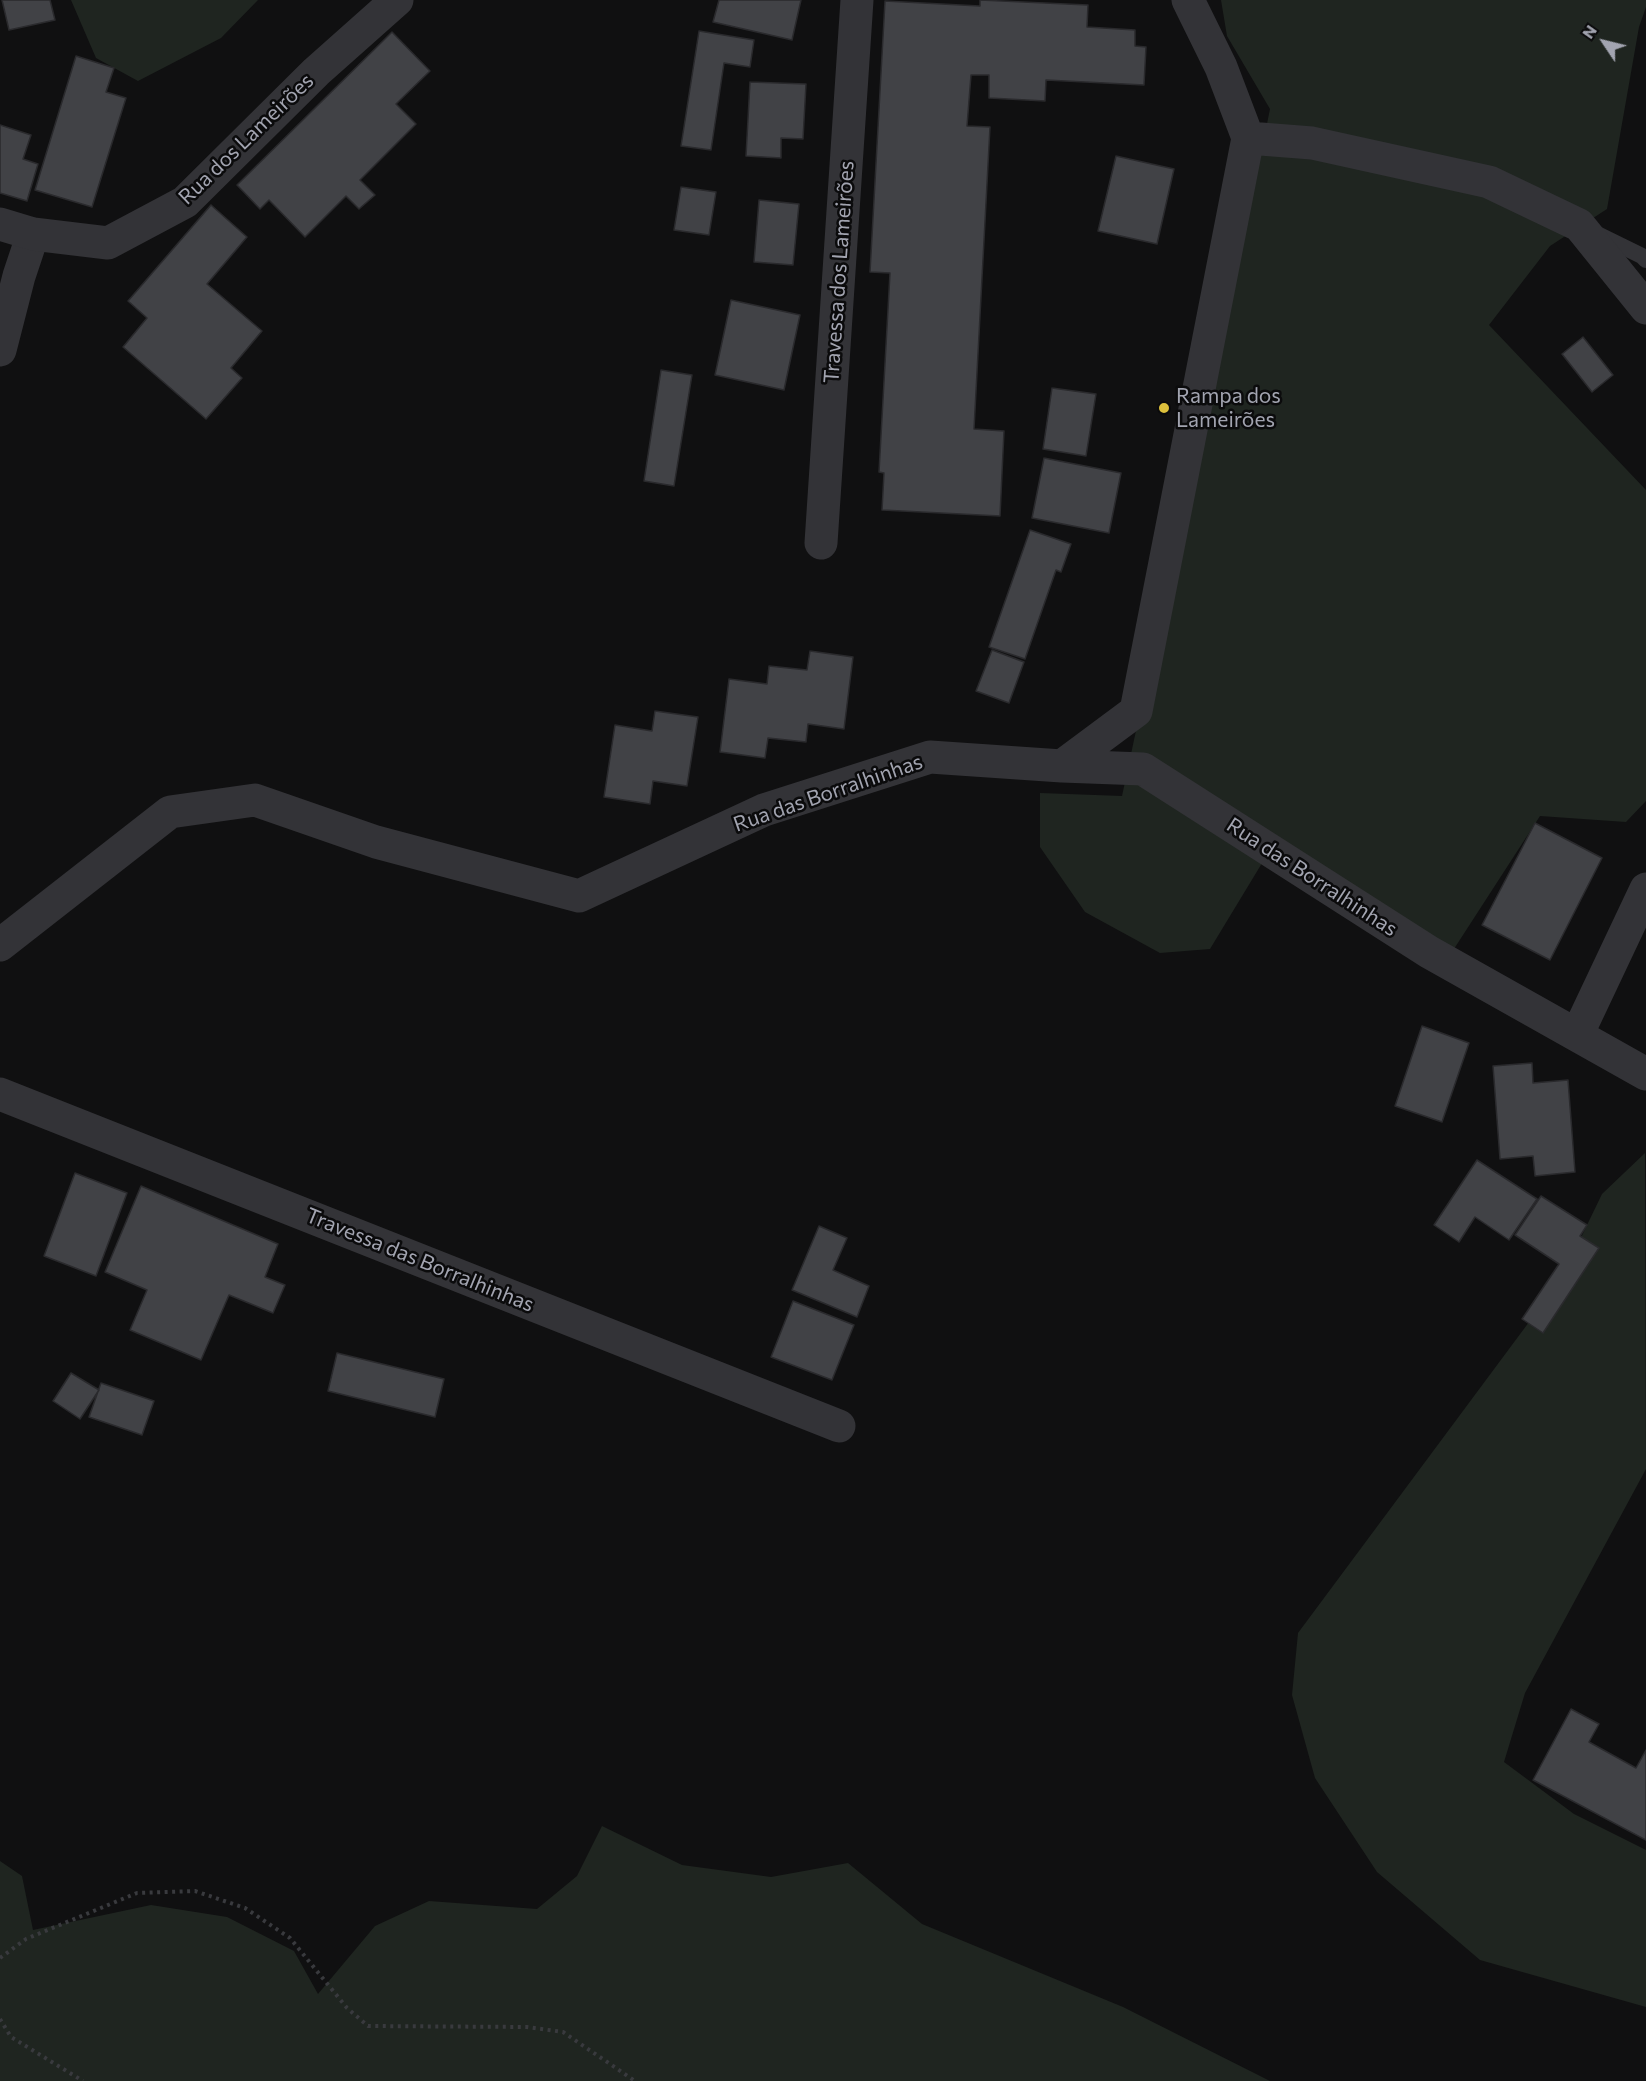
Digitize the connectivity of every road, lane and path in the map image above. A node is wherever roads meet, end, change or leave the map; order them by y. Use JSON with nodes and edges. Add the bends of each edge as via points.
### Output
{"nodes":[{"id":1,"x":397,"y":0,"type":"edge"},
{"id":2,"x":857,"y":0,"type":"edge"},
{"id":3,"x":1188,"y":0,"type":"edge"},
{"id":4,"x":1248,"y":138,"type":"junction"},
{"id":5,"x":0,"y":224,"type":"edge"},
{"id":6,"x":1579,"y":225,"type":"junction"},
{"id":7,"x":33,"y":234,"type":"junction"},
{"id":8,"x":1646,"y":260,"type":"edge"},
{"id":9,"x":10,"y":279,"type":"edge"},
{"id":10,"x":1646,"y":308,"type":"edge"},
{"id":11,"x":0,"y":350,"type":"edge"},
{"id":12,"x":822,"y":543,"type":"dead end"},
{"id":13,"x":1062,"y":766,"type":"junction"},
{"id":14,"x":1646,"y":889,"type":"edge"},
{"id":15,"x":0,"y":945,"type":"edge"},
{"id":16,"x":1577,"y":1035,"type":"junction"},
{"id":17,"x":1646,"y":1074,"type":"edge"},
{"id":18,"x":0,"y":1094,"type":"edge"},
{"id":19,"x":839,"y":1426,"type":"dead end"},
{"id":20,"x":0,"y":1958,"type":"edge"},
{"id":21,"x":0,"y":2019,"type":"edge"},
{"id":22,"x":83,"y":2081,"type":"edge"},
{"id":23,"x":635,"y":2081,"type":"edge"}],
"edges":[{"from":1,"to":7,"type":"street","name":"Rua dos Lameirões","via":[[316,72],[185,202],[108,243]]},
{"from":2,"to":12,"type":"street","name":"Travessa dos Lameirões"},
{"from":3,"to":4,"type":"street","via":[[1221,67]]},
{"from":4,"to":6,"type":"street","via":[[1312,143],[1489,182]]},
{"from":4,"to":13,"type":"street","via":[[1136,711]]},
{"from":5,"to":7,"type":"street","name":"Rua dos Lameirões"},
{"from":6,"to":8,"type":"lane"},
{"from":6,"to":10,"type":"street"},
{"from":7,"to":9,"type":"street"},
{"from":9,"to":11,"type":"street"},
{"from":13,"to":15,"type":"street","name":"Rua das Borralhinhas","via":[[930,757],[764,810],[579,896],[376,842],[255,800],[170,812]]},
{"from":13,"to":16,"type":"street","name":"Rua das Borralhinhas","via":[[1143,769],[1429,952]]},
{"from":14,"to":16,"type":"street"},
{"from":16,"to":17,"type":"street","name":"Rua das Borralhinhas"},
{"from":18,"to":19,"type":"street","name":"Travessa das Borralhinhas"},
{"from":20,"to":23,"type":"path","via":[[26,1939],[137,1893],[195,1891],[245,1908],[290,1938],[347,2008],[368,2026],[563,2032]]},
{"from":21,"to":22,"type":"path","via":[[11,2037]]}]}
